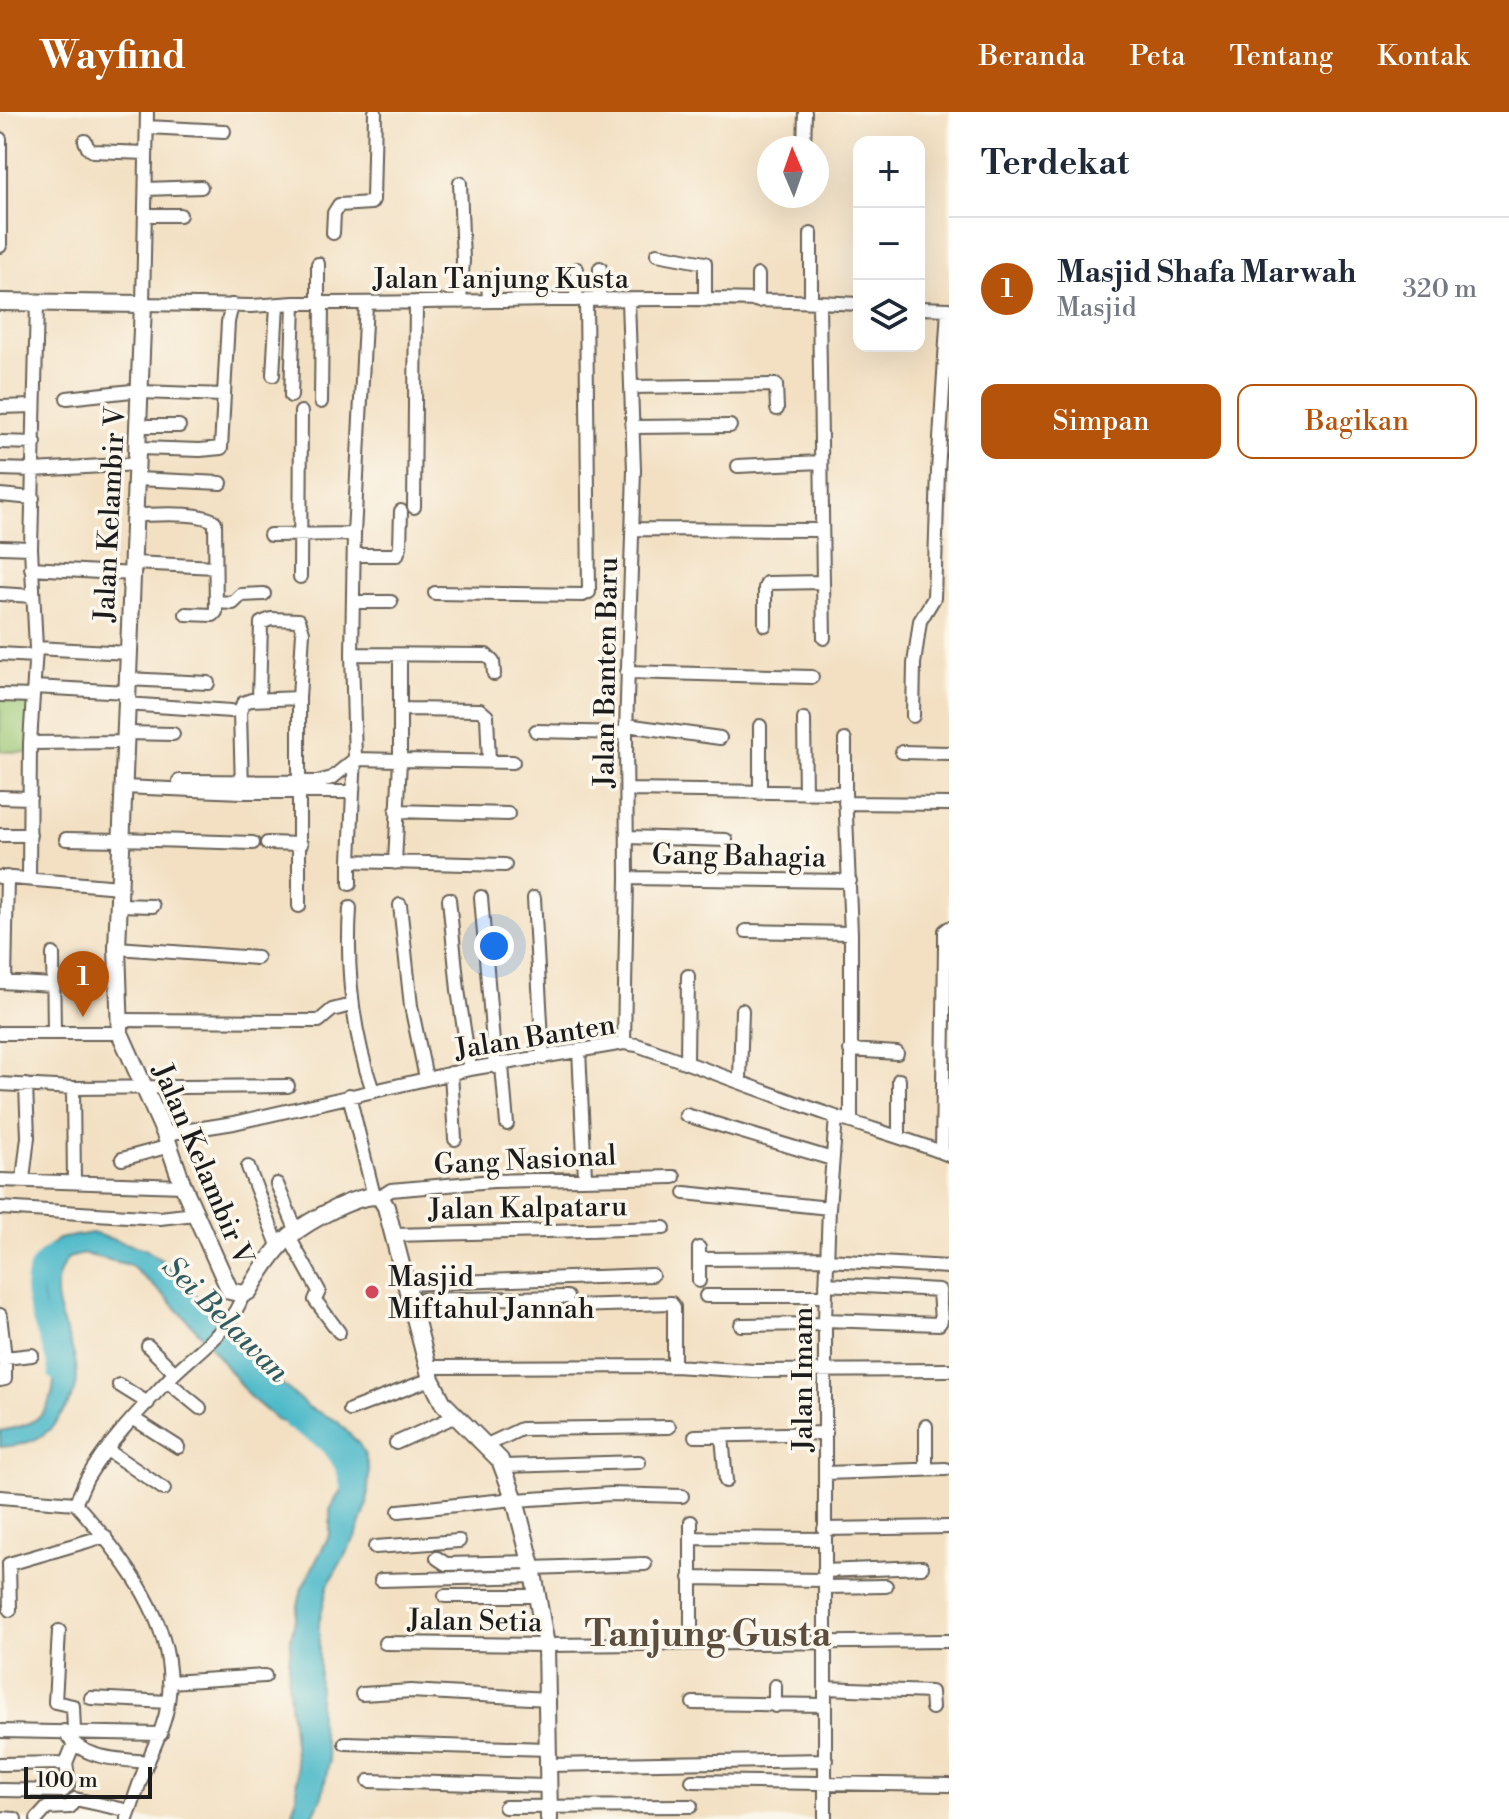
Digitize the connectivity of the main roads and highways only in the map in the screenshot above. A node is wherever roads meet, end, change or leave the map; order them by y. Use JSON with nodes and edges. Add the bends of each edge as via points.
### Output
{"nodes":[{"id":1,"x":0,"y":302,"type":"edge"},
{"id":2,"x":549,"y":1813,"type":"edge"}],
"edges":[{"from":1,"to":2,"type":"main road","name":"Jalan Kelambir V","via":[[143,304],[124,737],[119,1027],[195,1214],[235,1293],[249,1291],[288,1239],[353,1201],[377,1196],[386,1207],[429,1373],[443,1403],[504,1466],[515,1499],[546,1645]]}]}
